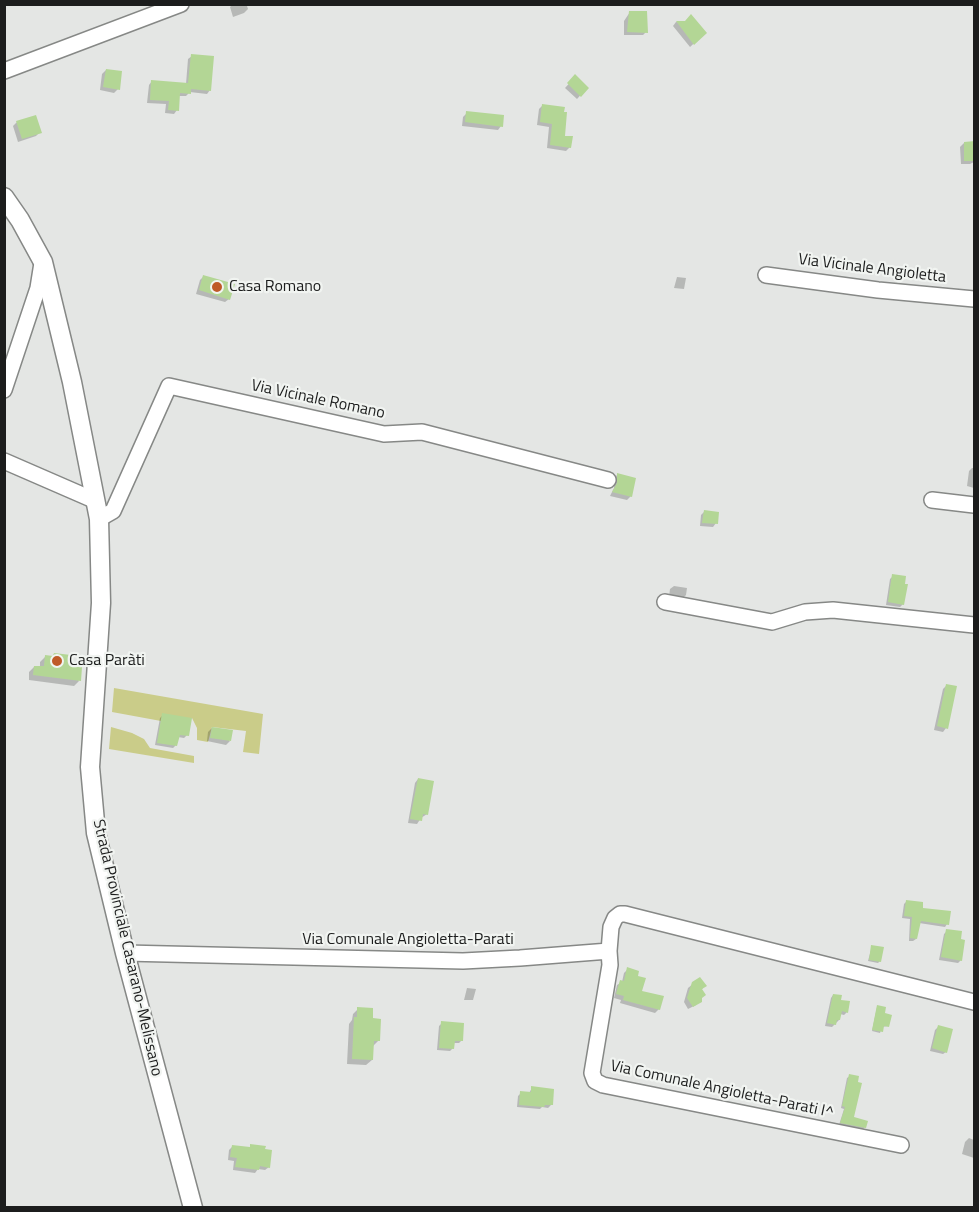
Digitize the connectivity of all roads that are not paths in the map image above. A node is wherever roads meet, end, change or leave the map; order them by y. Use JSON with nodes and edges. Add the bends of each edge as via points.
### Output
{"nodes":[{"id":1,"x":181,"y":4,"type":"edge"},
{"id":2,"x":4,"y":71,"type":"edge"},
{"id":3,"x":4,"y":197,"type":"edge"},
{"id":4,"x":43,"y":262,"type":"junction"},
{"id":5,"x":766,"y":275,"type":"dead end"},
{"id":6,"x":975,"y":299,"type":"edge"},
{"id":7,"x":4,"y":390,"type":"edge"},
{"id":8,"x":4,"y":460,"type":"edge"},
{"id":9,"x":608,"y":480,"type":"dead end"},
{"id":10,"x":932,"y":500,"type":"dead end"},
{"id":11,"x":975,"y":505,"type":"edge"},
{"id":12,"x":97,"y":510,"type":"junction"},
{"id":13,"x":665,"y":602,"type":"dead end"},
{"id":14,"x":975,"y":625,"type":"edge"},
{"id":15,"x":609,"y":951,"type":"junction"},
{"id":16,"x":125,"y":953,"type":"junction"},
{"id":17,"x":975,"y":1002,"type":"edge"},
{"id":18,"x":901,"y":1145,"type":"dead end"},
{"id":19,"x":193,"y":1208,"type":"edge"}],
"edges":[{"from":1,"to":2,"type":"street"},
{"from":3,"to":4,"type":"main road","name":"Strada Provinciale Casarano-Melissano"},
{"from":4,"to":7,"type":"street"},
{"from":4,"to":12,"type":"main road","name":"Strada Provinciale Casarano-Melissano"},
{"from":5,"to":6,"type":"street","name":"Via Vicinale Angioletta"},
{"from":8,"to":12,"type":"street"},
{"from":9,"to":12,"type":"street","name":"Via Vicinale Romano","via":[[422,432],[384,434],[169,386],[113,512]]},
{"from":10,"to":11,"type":"street"},
{"from":12,"to":16,"type":"main road","name":"Strada Provinciale Casarano-Melissano","via":[[101,603],[90,767],[96,833]]},
{"from":13,"to":14,"type":"street","via":[[772,622],[805,612],[833,610]]},
{"from":15,"to":16,"type":"street","name":"Via Comunale Angioletta-Parati","via":[[463,961]]},
{"from":15,"to":17,"type":"street","via":[[611,927],[615,918],[625,914]]},
{"from":15,"to":18,"type":"street","name":"Via Comunale Angioletta-Parati I^","via":[[592,1073],[595,1081]]},
{"from":16,"to":19,"type":"main road","name":"Strada Provinciale Casarano-Melissano"}]}
